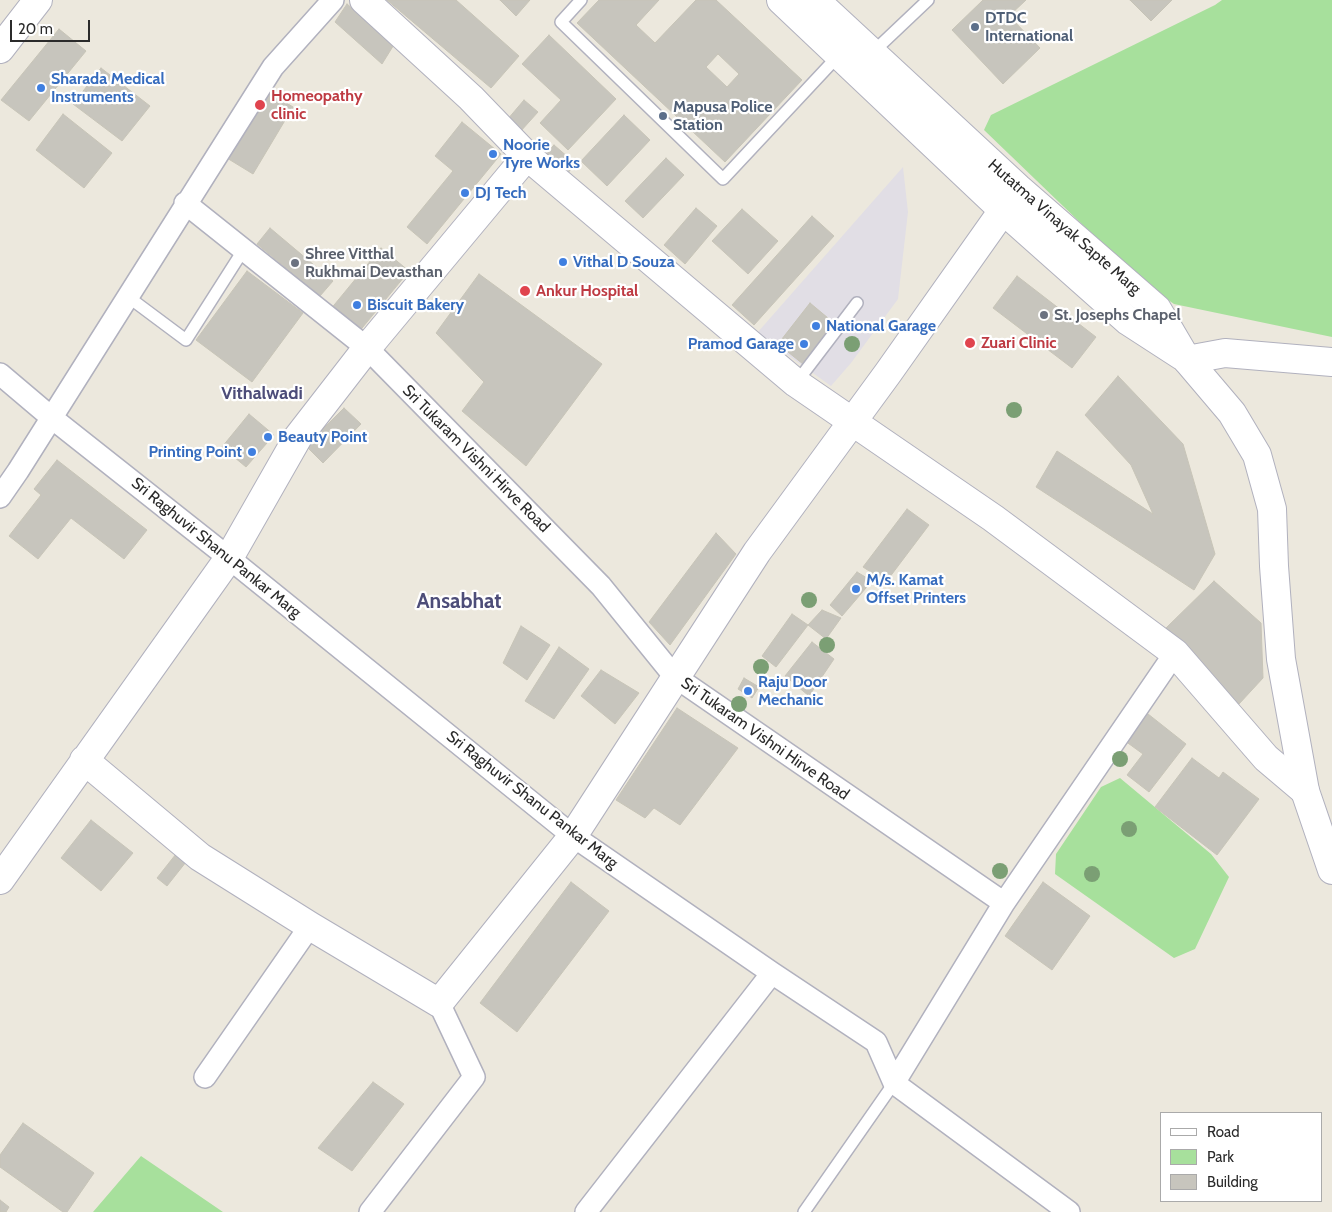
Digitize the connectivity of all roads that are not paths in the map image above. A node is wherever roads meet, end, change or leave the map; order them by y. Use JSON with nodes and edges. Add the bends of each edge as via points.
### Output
{"nodes":[{"id":1,"x":38,"y":0,"type":"edge"},
{"id":2,"x":333,"y":0,"type":"edge"},
{"id":3,"x":364,"y":0,"type":"edge"},
{"id":4,"x":581,"y":0,"type":"edge"},
{"id":5,"x":781,"y":0,"type":"edge"},
{"id":6,"x":928,"y":0,"type":"edge"},
{"id":7,"x":822,"y":2,"type":"edge"},
{"id":8,"x":0,"y":49,"type":"edge"},
{"id":9,"x":872,"y":53,"type":"junction"},
{"id":10,"x":839,"y":55,"type":"junction"},
{"id":11,"x":527,"y":156,"type":"junction"},
{"id":12,"x":1018,"y":188,"type":"junction"},
{"id":13,"x":185,"y":203,"type":"junction"},
{"id":14,"x":1003,"y":210,"type":"junction"},
{"id":15,"x":244,"y":250,"type":"junction"},
{"id":16,"x":128,"y":296,"type":"junction"},
{"id":17,"x":857,"y":303,"type":"dead end"},
{"id":18,"x":367,"y":348,"type":"junction"},
{"id":19,"x":1187,"y":360,"type":"junction"},
{"id":20,"x":1332,"y":362,"type":"edge"},
{"id":21,"x":0,"y":374,"type":"edge"},
{"id":22,"x":796,"y":383,"type":"junction"},
{"id":23,"x":52,"y":418,"type":"junction"},
{"id":24,"x":851,"y":422,"type":"junction"},
{"id":25,"x":0,"y":497,"type":"edge"},
{"id":26,"x":229,"y":558,"type":"junction"},
{"id":27,"x":1175,"y":653,"type":"junction"},
{"id":28,"x":674,"y":676,"type":"junction"},
{"id":29,"x":84,"y":760,"type":"junction"},
{"id":30,"x":1305,"y":791,"type":"junction"},
{"id":31,"x":573,"y":836,"type":"junction"},
{"id":32,"x":1332,"y":870,"type":"edge"},
{"id":33,"x":0,"y":880,"type":"edge"},
{"id":34,"x":1004,"y":903,"type":"junction"},
{"id":35,"x":310,"y":926,"type":"junction"},
{"id":36,"x":772,"y":973,"type":"junction"},
{"id":37,"x":439,"y":1003,"type":"junction"},
{"id":38,"x":205,"y":1077,"type":"dead end"},
{"id":39,"x":894,"y":1082,"type":"junction"},
{"id":40,"x":370,"y":1212,"type":"edge"},
{"id":41,"x":586,"y":1212,"type":"edge"},
{"id":42,"x":804,"y":1212,"type":"edge"},
{"id":43,"x":1069,"y":1212,"type":"edge"}],
"edges":[{"from":1,"to":8,"type":"street"},
{"from":2,"to":13,"type":"street","via":[[273,67]]},
{"from":3,"to":11,"type":"street","via":[[471,98]]},
{"from":4,"to":10,"type":"lane","via":[[561,22],[723,179]]},
{"from":5,"to":10,"type":"street","name":"Hutatma Vinayak Sapte Marg"},
{"from":6,"to":9,"type":"lane"},
{"from":7,"to":9,"type":"street","name":"Hutatma Vinayak Sapte Marg"},
{"from":9,"to":12,"type":"street","name":"Hutatma Vinayak Sapte Marg"},
{"from":10,"to":14,"type":"street","name":"Hutatma Vinayak Sapte Marg"},
{"from":11,"to":18,"type":"street"},
{"from":11,"to":22,"type":"street"},
{"from":12,"to":14,"type":"street"},
{"from":12,"to":19,"type":"street","name":"Hutatma Vinayak Sapte Marg","via":[[1157,309]]},
{"from":13,"to":15,"type":"street","name":"Sri Tukaram Vishni Hirve Road"},
{"from":13,"to":16,"type":"street"},
{"from":14,"to":19,"type":"street","name":"Hutatma Vinayak Sapte Marg","via":[[1128,320]]},
{"from":14,"to":24,"type":"street"},
{"from":15,"to":16,"type":"lane","via":[[186,340]]},
{"from":15,"to":18,"type":"street","name":"Sri Tukaram Vishni Hirve Road"},
{"from":16,"to":23,"type":"street"},
{"from":17,"to":22,"type":"lane"},
{"from":18,"to":26,"type":"street","via":[[298,437]]},
{"from":18,"to":28,"type":"street","name":"Sri Tukaram Vishni Hirve Road","via":[[602,586]]},
{"from":19,"to":20,"type":"street","via":[[1225,353]]},
{"from":19,"to":30,"type":"street","via":[[1232,413],[1257,455],[1265,482],[1272,509],[1281,659]]},
{"from":21,"to":23,"type":"street","name":"Sri Raghuvir Shanu Pankar Marg"},
{"from":22,"to":24,"type":"street"},
{"from":23,"to":25,"type":"street"},
{"from":23,"to":26,"type":"street","name":"Sri Raghuvir Shanu Pankar Marg"},
{"from":24,"to":27,"type":"street","via":[[993,518]]},
{"from":24,"to":28,"type":"street","via":[[757,552]]},
{"from":26,"to":29,"type":"street"},
{"from":26,"to":31,"type":"street","name":"Sri Raghuvir Shanu Pankar Marg"},
{"from":27,"to":30,"type":"street","via":[[1266,758]]},
{"from":27,"to":34,"type":"street"},
{"from":28,"to":31,"type":"street"},
{"from":28,"to":34,"type":"street","name":"Sri Tukaram Vishni Hirve Road"},
{"from":29,"to":33,"type":"street"},
{"from":29,"to":35,"type":"street","via":[[200,857]]},
{"from":30,"to":32,"type":"street"},
{"from":31,"to":36,"type":"street","name":"Sri Raghuvir Shanu Pankar Marg"},
{"from":31,"to":37,"type":"street"},
{"from":34,"to":39,"type":"street"},
{"from":35,"to":37,"type":"street"},
{"from":35,"to":38,"type":"street"},
{"from":36,"to":39,"type":"street","name":"Sri Raghuvir Shanu Pankar Marg","via":[[876,1042]]},
{"from":36,"to":41,"type":"street"},
{"from":37,"to":40,"type":"street","via":[[474,1077]]},
{"from":39,"to":42,"type":"lane"},
{"from":39,"to":43,"type":"street","name":"Sri Raghuvir Shanu Pankar Marg"}]}
